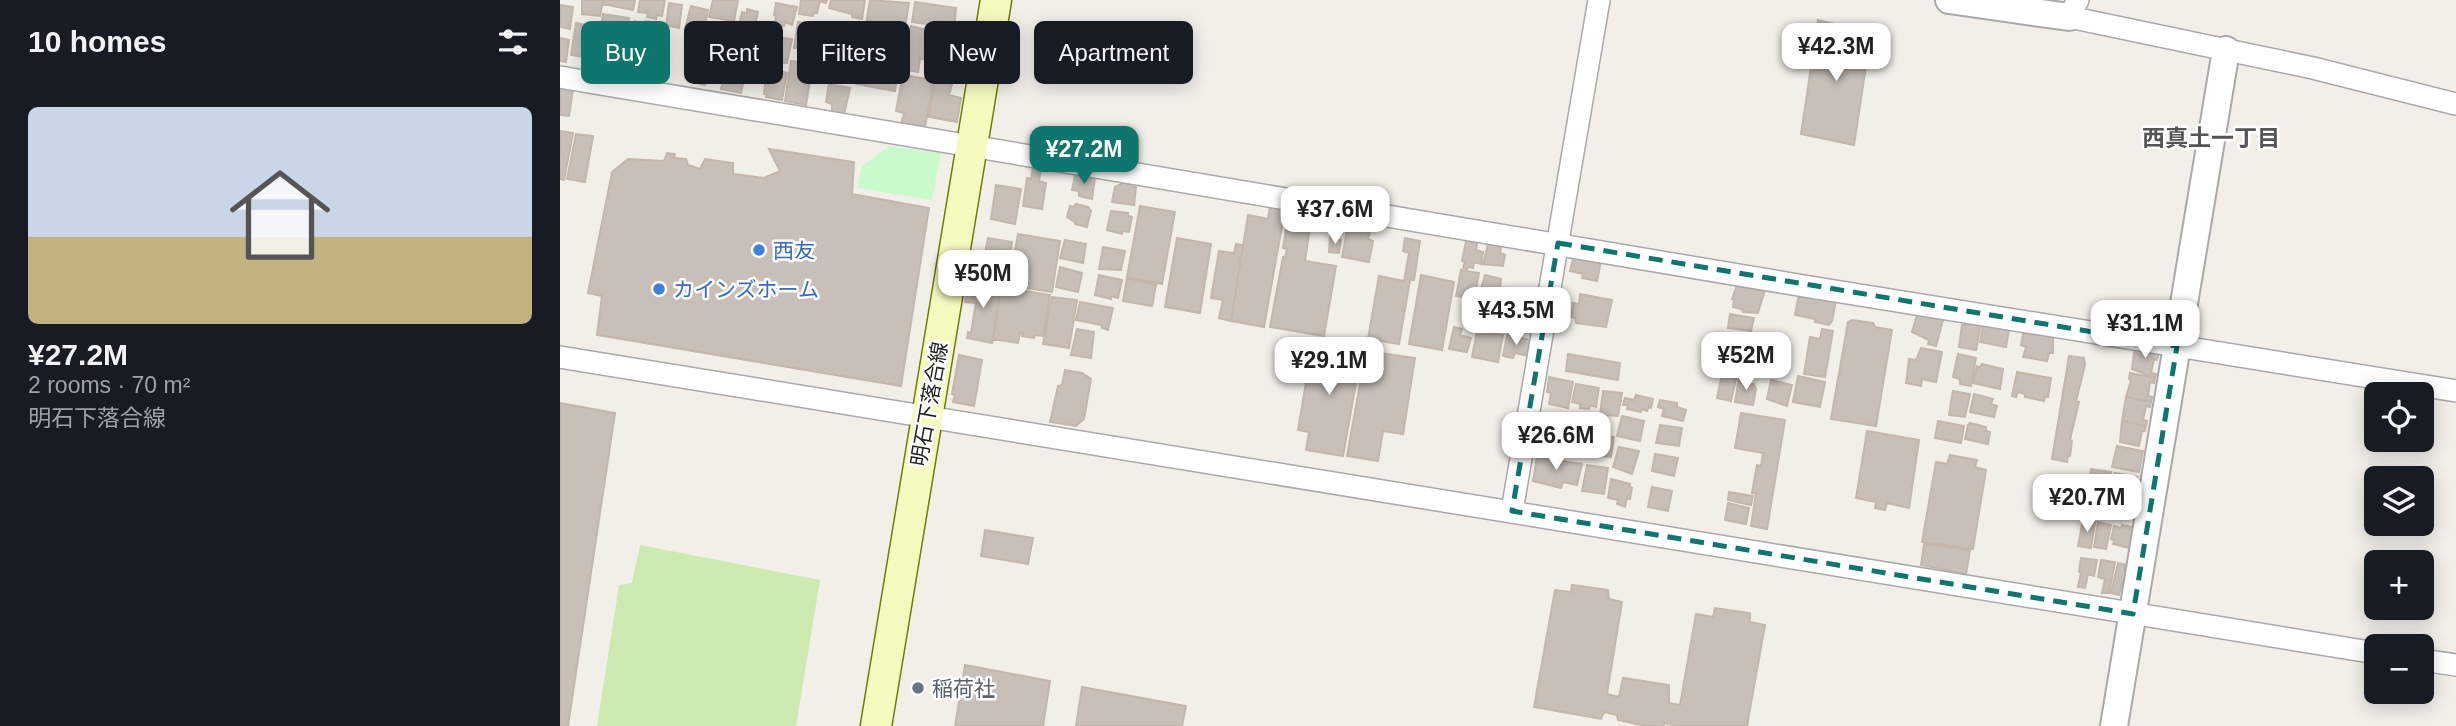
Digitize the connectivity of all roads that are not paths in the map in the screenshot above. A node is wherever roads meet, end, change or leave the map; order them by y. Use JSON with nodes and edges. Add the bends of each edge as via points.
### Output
{"nodes":[{"id":1,"x":996,"y":0,"type":"edge"},
{"id":2,"x":1599,"y":0,"type":"edge"},
{"id":3,"x":1949,"y":0,"type":"edge"},
{"id":4,"x":2073,"y":8,"type":"edge"},
{"id":5,"x":2226,"y":50,"type":"junction"},
{"id":6,"x":560,"y":77,"type":"edge"},
{"id":7,"x":2456,"y":104,"type":"edge"},
{"id":8,"x":972,"y":145,"type":"junction"},
{"id":9,"x":1558,"y":243,"type":"junction"},
{"id":10,"x":2177,"y":346,"type":"junction"},
{"id":11,"x":560,"y":357,"type":"edge"},
{"id":12,"x":2456,"y":391,"type":"edge"},
{"id":13,"x":927,"y":416,"type":"junction"},
{"id":14,"x":1511,"y":511,"type":"junction"},
{"id":15,"x":2133,"y":614,"type":"junction"},
{"id":16,"x":2364,"y":651,"type":"edge"},
{"id":17,"x":2434,"y":662,"type":"edge"},
{"id":18,"x":2456,"y":665,"type":"edge"},
{"id":19,"x":876,"y":726,"type":"edge"},
{"id":20,"x":2114,"y":726,"type":"edge"}],
"edges":[{"from":1,"to":8,"type":"main road","name":"明石下落合線"},
{"from":2,"to":9,"type":"street"},
{"from":3,"to":4,"type":"street"},
{"from":4,"to":5,"type":"street"},
{"from":5,"to":7,"type":"street"},
{"from":5,"to":10,"type":"street"},
{"from":6,"to":8,"type":"street"},
{"from":8,"to":9,"type":"street"},
{"from":8,"to":13,"type":"main road","name":"明石下落合線"},
{"from":9,"to":10,"type":"street"},
{"from":9,"to":14,"type":"street"},
{"from":10,"to":12,"type":"street"},
{"from":10,"to":15,"type":"street"},
{"from":11,"to":13,"type":"street"},
{"from":13,"to":14,"type":"street"},
{"from":13,"to":19,"type":"main road","name":"明石下落合線"},
{"from":14,"to":15,"type":"street"},
{"from":15,"to":16,"type":"street"},
{"from":15,"to":20,"type":"street"},
{"from":17,"to":18,"type":"street"}]}
